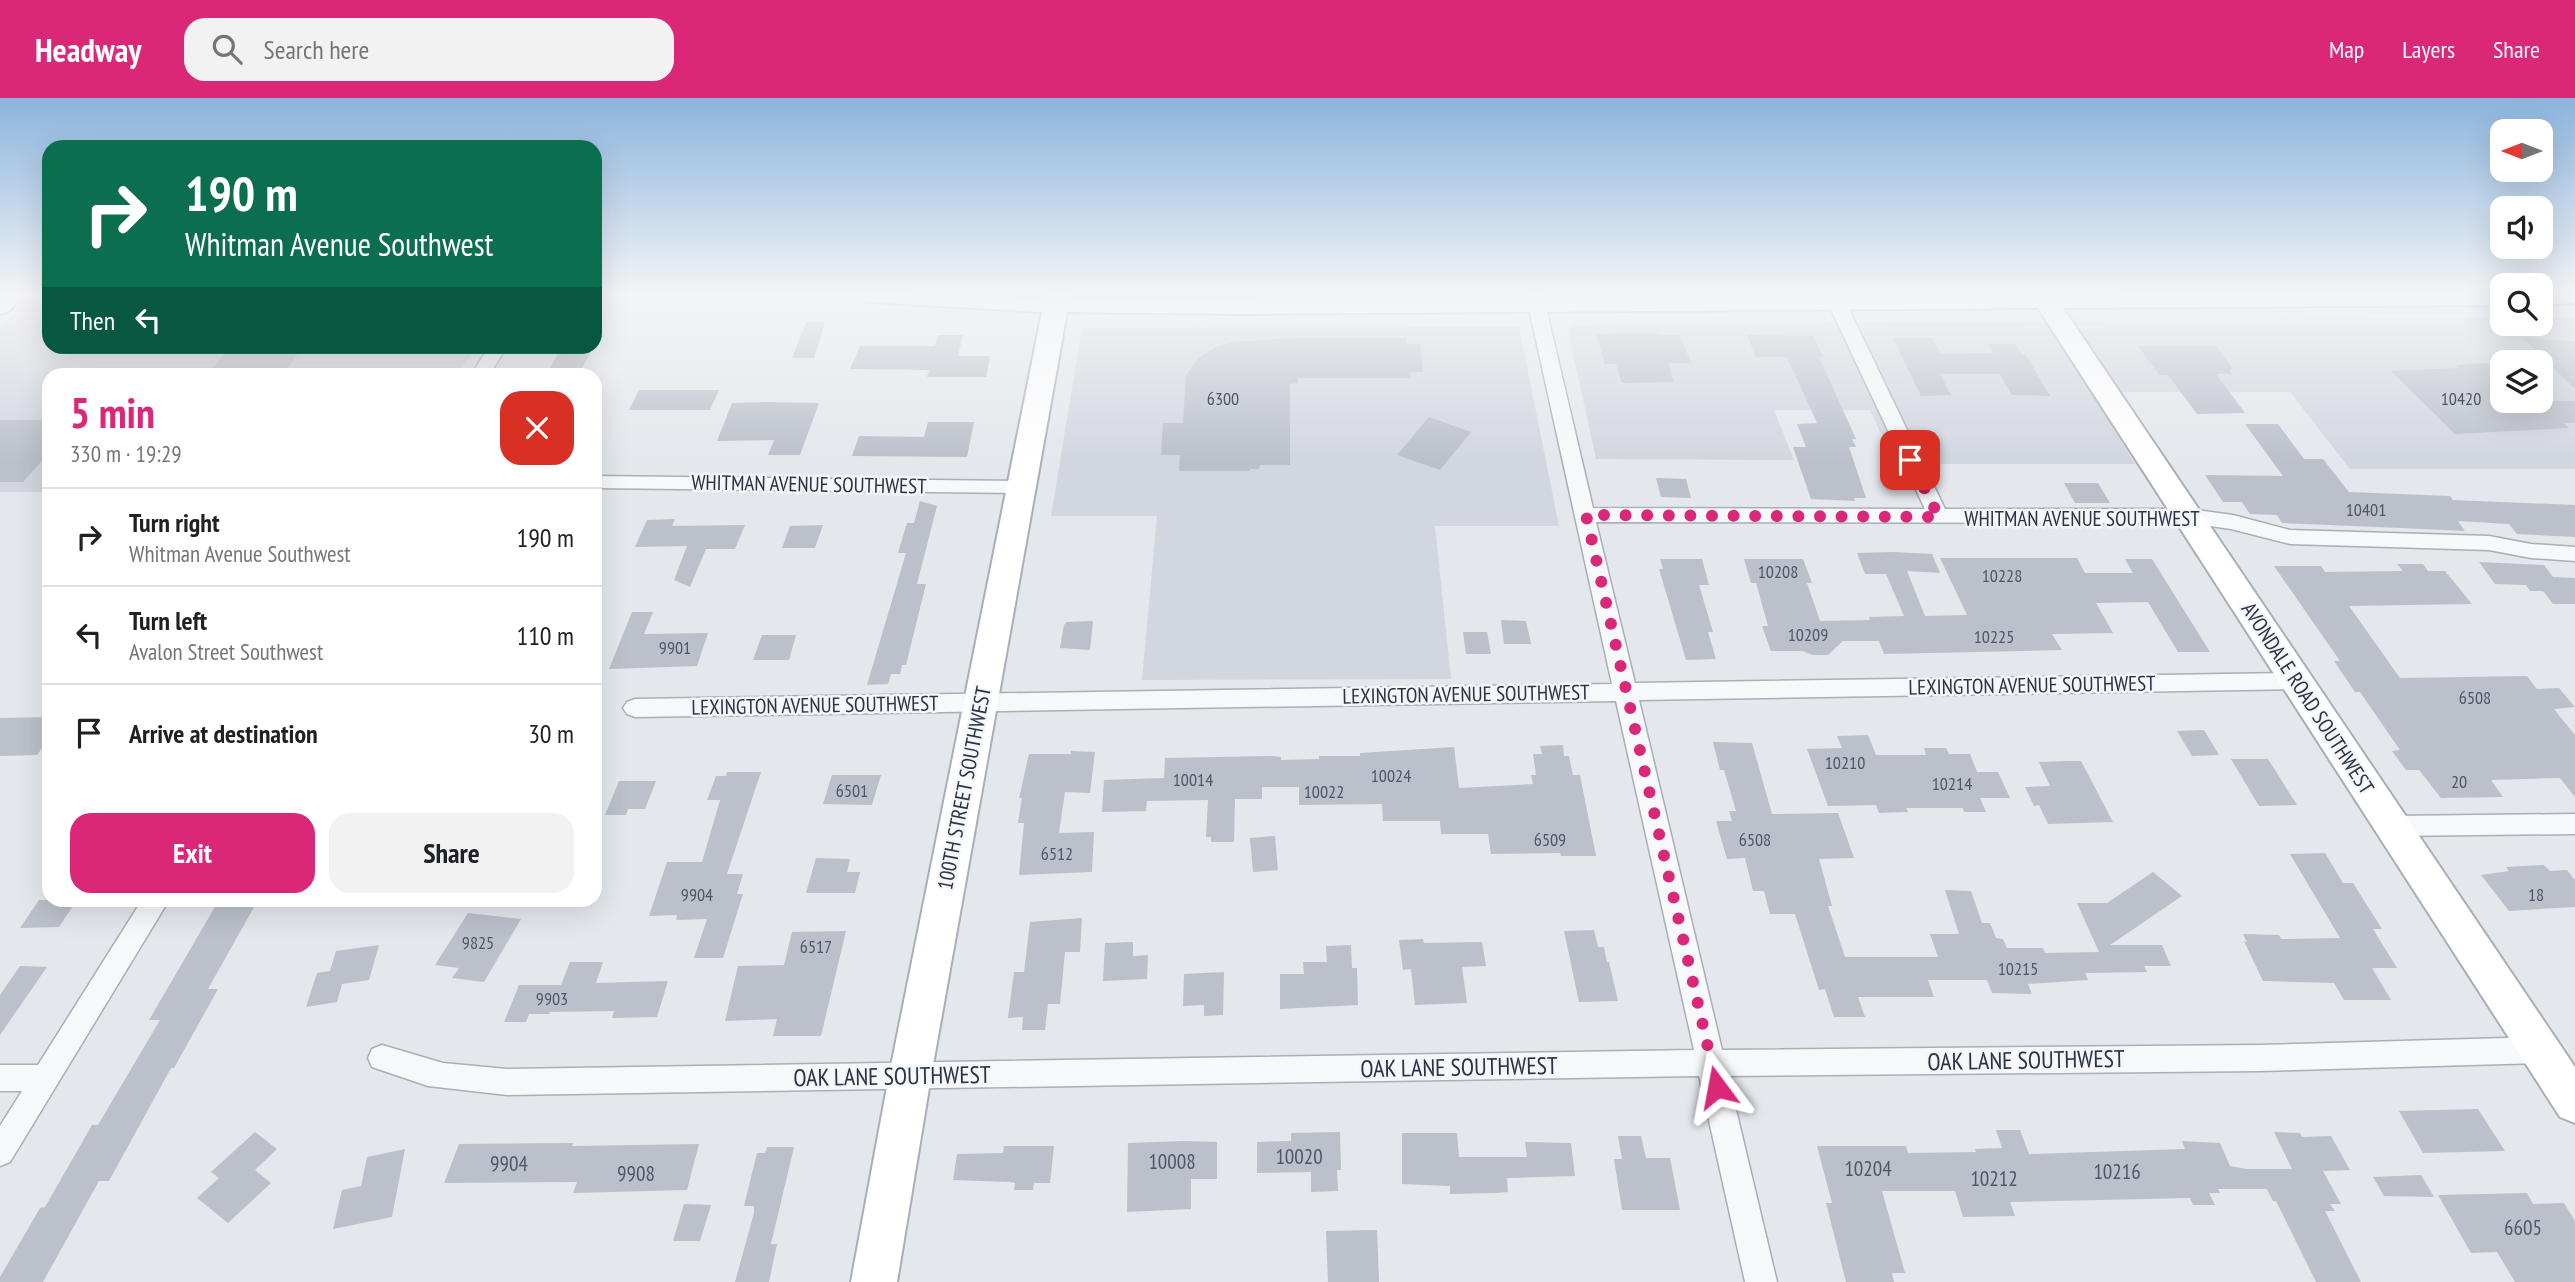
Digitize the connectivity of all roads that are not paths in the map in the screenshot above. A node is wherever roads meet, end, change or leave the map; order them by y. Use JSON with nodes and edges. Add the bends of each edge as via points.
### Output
{"nodes":[{"id":1,"x":1048,"y":350,"type":"edge"},
{"id":2,"x":1547,"y":350,"type":"edge"},
{"id":3,"x":1859,"y":350,"type":"edge"},
{"id":4,"x":2079,"y":350,"type":"edge"},
{"id":5,"x":602,"y":482,"type":"edge"},
{"id":6,"x":1023,"y":487,"type":"junction"},
{"id":7,"x":1586,"y":515,"type":"junction"},
{"id":8,"x":2189,"y":516,"type":"junction"},
{"id":9,"x":1939,"y":517,"type":"junction"},
{"id":10,"x":2575,"y":554,"type":"edge"},
{"id":11,"x":2297,"y":681,"type":"junction"},
{"id":12,"x":1628,"y":692,"type":"junction"},
{"id":13,"x":980,"y":702,"type":"junction"},
{"id":14,"x":635,"y":708,"type":"dead end"},
{"id":15,"x":2575,"y":824,"type":"edge"},
{"id":16,"x":2392,"y":826,"type":"junction"},
{"id":17,"x":152,"y":907,"type":"edge"},
{"id":18,"x":2541,"y":1050,"type":"junction"},
{"id":19,"x":382,"y":1058,"type":"dead end"},
{"id":20,"x":1711,"y":1063,"type":"junction"},
{"id":21,"x":910,"y":1076,"type":"junction"},
{"id":22,"x":46,"y":1077,"type":"junction"},
{"id":23,"x":0,"y":1078,"type":"edge"},
{"id":24,"x":2575,"y":1103,"type":"edge"},
{"id":25,"x":0,"y":1152,"type":"edge"},
{"id":26,"x":874,"y":1282,"type":"edge"},
{"id":27,"x":1761,"y":1282,"type":"edge"}],
"edges":[{"from":1,"to":6,"type":"street","name":"100TH STREET SOUTHWEST"},
{"from":2,"to":7,"type":"street"},
{"from":3,"to":9,"type":"street"},
{"from":4,"to":8,"type":"street","name":"AVONDALE ROAD SOUTHWEST"},
{"from":5,"to":6,"type":"street","name":"WHITMAN AVENUE SOUTHWEST"},
{"from":6,"to":13,"type":"street","name":"100TH STREET SOUTHWEST"},
{"from":7,"to":9,"type":"street","name":"WHITMAN AVENUE SOUTHWEST"},
{"from":7,"to":12,"type":"street"},
{"from":8,"to":9,"type":"street","name":"WHITMAN AVENUE SOUTHWEST"},
{"from":8,"to":10,"type":"street","name":"WHITMAN AVENUE SOUTHWEST","via":[[2290,537],[2489,543]]},
{"from":8,"to":11,"type":"street","name":"AVONDALE ROAD SOUTHWEST"},
{"from":11,"to":12,"type":"street","name":"LEXINGTON AVENUE SOUTHWEST"},
{"from":11,"to":16,"type":"street","name":"AVONDALE ROAD SOUTHWEST"},
{"from":12,"to":13,"type":"street","name":"LEXINGTON AVENUE SOUTHWEST"},
{"from":12,"to":20,"type":"street"},
{"from":13,"to":14,"type":"street","name":"LEXINGTON AVENUE SOUTHWEST"},
{"from":13,"to":21,"type":"street","name":"100TH STREET SOUTHWEST"},
{"from":15,"to":16,"type":"street"},
{"from":16,"to":18,"type":"street","name":"AVONDALE ROAD SOUTHWEST"},
{"from":17,"to":22,"type":"street"},
{"from":18,"to":20,"type":"street","name":"OAK LANE SOUTHWEST","via":[[2259,1058]]},
{"from":18,"to":24,"type":"street","name":"AVONDALE ROAD SOUTHWEST"},
{"from":19,"to":21,"type":"street","name":"OAK LANE SOUTHWEST","via":[[425,1074],[488,1082]]},
{"from":20,"to":21,"type":"street","name":"OAK LANE SOUTHWEST"},
{"from":20,"to":27,"type":"street"},
{"from":21,"to":26,"type":"street","name":"100TH STREET SOUTHWEST"},
{"from":22,"to":23,"type":"street"},
{"from":22,"to":25,"type":"street"}]}
